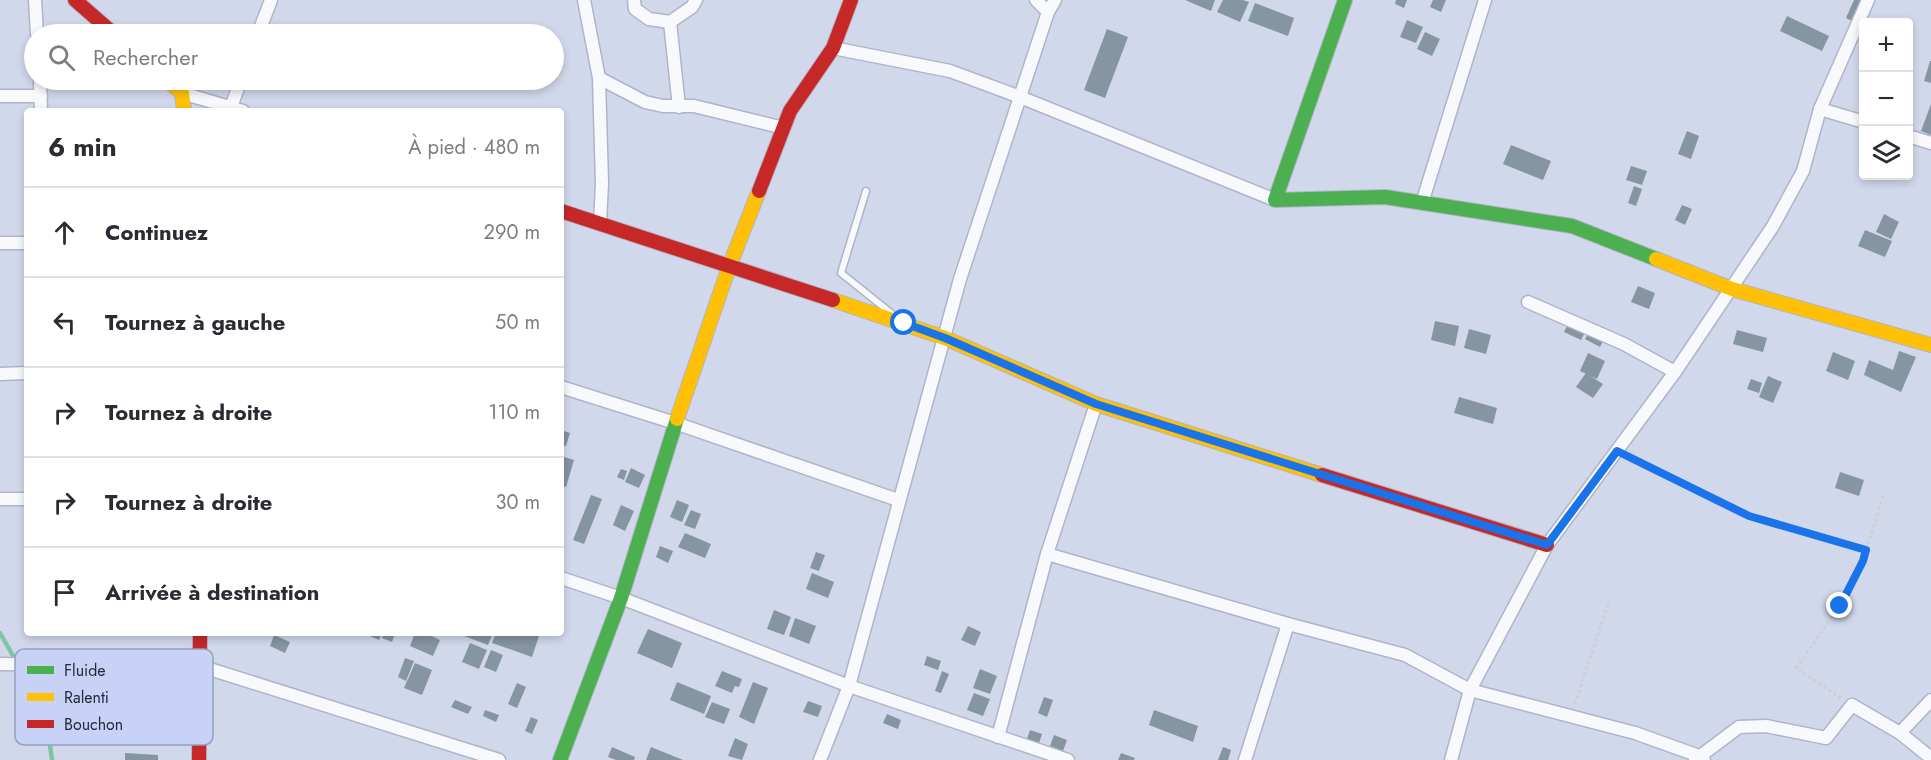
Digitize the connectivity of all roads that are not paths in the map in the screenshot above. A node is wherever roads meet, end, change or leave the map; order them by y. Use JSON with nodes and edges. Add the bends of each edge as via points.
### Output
{"nodes":[{"id":1,"x":35,"y":0,"type":"edge"},
{"id":2,"x":75,"y":0,"type":"edge"},
{"id":3,"x":271,"y":0,"type":"edge"},
{"id":4,"x":584,"y":0,"type":"edge"},
{"id":5,"x":634,"y":0,"type":"edge"},
{"id":6,"x":696,"y":0,"type":"edge"},
{"id":7,"x":851,"y":0,"type":"edge"},
{"id":8,"x":1036,"y":0,"type":"edge"},
{"id":9,"x":1055,"y":0,"type":"edge"},
{"id":10,"x":1345,"y":0,"type":"edge"},
{"id":11,"x":1485,"y":0,"type":"edge"},
{"id":12,"x":1868,"y":0,"type":"edge"},
{"id":13,"x":1048,"y":12,"type":"junction"},
{"id":14,"x":670,"y":22,"type":"junction"},
{"id":15,"x":36,"y":24,"type":"edge"},
{"id":16,"x":103,"y":24,"type":"edge"},
{"id":17,"x":262,"y":24,"type":"edge"},
{"id":18,"x":833,"y":48,"type":"junction"},
{"id":19,"x":599,"y":78,"type":"junction"},
{"id":20,"x":41,"y":90,"type":"edge"},
{"id":21,"x":179,"y":90,"type":"edge"},
{"id":22,"x":237,"y":90,"type":"edge"},
{"id":23,"x":182,"y":93,"type":"junction"},
{"id":24,"x":0,"y":96,"type":"edge"},
{"id":25,"x":41,"y":96,"type":"junction"},
{"id":26,"x":1020,"y":97,"type":"junction"},
{"id":27,"x":679,"y":106,"type":"junction"},
{"id":28,"x":231,"y":107,"type":"junction"},
{"id":29,"x":41,"y":108,"type":"edge"},
{"id":30,"x":184,"y":108,"type":"edge"},
{"id":31,"x":234,"y":108,"type":"edge"},
{"id":32,"x":1820,"y":109,"type":"junction"},
{"id":33,"x":1859,"y":121,"type":"edge"},
{"id":34,"x":784,"y":128,"type":"junction"},
{"id":35,"x":1913,"y":138,"type":"edge"},
{"id":36,"x":1931,"y":143,"type":"edge"},
{"id":37,"x":866,"y":191,"type":"dead end"},
{"id":38,"x":1275,"y":200,"type":"junction"},
{"id":39,"x":1422,"y":203,"type":"junction"},
{"id":40,"x":564,"y":213,"type":"edge"},
{"id":41,"x":600,"y":224,"type":"junction"},
{"id":42,"x":0,"y":243,"type":"edge"},
{"id":43,"x":24,"y":243,"type":"edge"},
{"id":44,"x":729,"y":267,"type":"junction"},
{"id":45,"x":1732,"y":289,"type":"junction"},
{"id":46,"x":1528,"y":303,"type":"dead end"},
{"id":47,"x":904,"y":323,"type":"junction"},
{"id":48,"x":945,"y":338,"type":"junction"},
{"id":49,"x":1931,"y":345,"type":"edge"},
{"id":50,"x":1675,"y":372,"type":"junction"},
{"id":51,"x":0,"y":374,"type":"edge"},
{"id":52,"x":24,"y":374,"type":"edge"},
{"id":53,"x":564,"y":388,"type":"edge"},
{"id":54,"x":1096,"y":404,"type":"junction"},
{"id":55,"x":675,"y":423,"type":"junction"},
{"id":56,"x":0,"y":499,"type":"edge"},
{"id":57,"x":24,"y":499,"type":"edge"},
{"id":58,"x":898,"y":500,"type":"junction"},
{"id":59,"x":1547,"y":545,"type":"junction"},
{"id":60,"x":1047,"y":554,"type":"junction"},
{"id":61,"x":564,"y":579,"type":"edge"},
{"id":62,"x":621,"y":598,"type":"junction"},
{"id":63,"x":1288,"y":624,"type":"junction"},
{"id":64,"x":0,"y":664,"type":"edge"},
{"id":65,"x":15,"y":664,"type":"edge"},
{"id":66,"x":213,"y":670,"type":"edge"},
{"id":67,"x":849,"y":686,"type":"junction"},
{"id":68,"x":1470,"y":690,"type":"junction"},
{"id":69,"x":1931,"y":700,"type":"edge"},
{"id":70,"x":1900,"y":733,"type":"junction"},
{"id":71,"x":998,"y":737,"type":"junction"},
{"id":72,"x":199,"y":745,"type":"edge"},
{"id":73,"x":1931,"y":758,"type":"edge"},
{"id":74,"x":1699,"y":759,"type":"edge"},
{"id":75,"x":199,"y":760,"type":"edge"},
{"id":76,"x":499,"y":760,"type":"edge"},
{"id":77,"x":560,"y":760,"type":"edge"},
{"id":78,"x":820,"y":760,"type":"edge"},
{"id":79,"x":1068,"y":760,"type":"edge"},
{"id":80,"x":1245,"y":760,"type":"edge"},
{"id":81,"x":1451,"y":760,"type":"edge"}],
"edges":[{"from":1,"to":15,"type":"street"},
{"from":2,"to":16,"type":"street"},
{"from":3,"to":17,"type":"street"},
{"from":4,"to":19,"type":"street"},
{"from":5,"to":14,"type":"street","via":[[635,9],[649,19]]},
{"from":6,"to":14,"type":"street"},
{"from":7,"to":18,"type":"street"},
{"from":8,"to":13,"type":"street"},
{"from":9,"to":13,"type":"street"},
{"from":10,"to":38,"type":"street"},
{"from":11,"to":39,"type":"street"},
{"from":12,"to":32,"type":"street"},
{"from":13,"to":26,"type":"street"},
{"from":14,"to":27,"type":"street"},
{"from":18,"to":26,"type":"street","via":[[950,71]]},
{"from":18,"to":34,"type":"street","via":[[790,111]]},
{"from":19,"to":27,"type":"street","via":[[645,102]]},
{"from":19,"to":41,"type":"street"},
{"from":20,"to":25,"type":"street"},
{"from":21,"to":23,"type":"street"},
{"from":22,"to":28,"type":"street"},
{"from":23,"to":28,"type":"street"},
{"from":23,"to":30,"type":"street"},
{"from":24,"to":25,"type":"street"},
{"from":25,"to":29,"type":"street"},
{"from":26,"to":38,"type":"street"},
{"from":26,"to":48,"type":"street","via":[[960,279]]},
{"from":27,"to":34,"type":"street","via":[[694,106]]},
{"from":28,"to":31,"type":"street"},
{"from":32,"to":33,"type":"street"},
{"from":32,"to":45,"type":"street","via":[[1803,171]]},
{"from":34,"to":44,"type":"street"},
{"from":35,"to":36,"type":"street"},
{"from":37,"to":47,"type":"lane","via":[[841,273]]},
{"from":38,"to":39,"type":"street","via":[[1385,197]]},
{"from":39,"to":45,"type":"street","via":[[1572,226]]},
{"from":40,"to":41,"type":"street"},
{"from":41,"to":44,"type":"street"},
{"from":42,"to":43,"type":"street"},
{"from":44,"to":47,"type":"street"},
{"from":44,"to":55,"type":"street"},
{"from":45,"to":49,"type":"street"},
{"from":45,"to":50,"type":"street"},
{"from":46,"to":50,"type":"street","via":[[1624,344]]},
{"from":47,"to":48,"type":"street"},
{"from":48,"to":54,"type":"street"},
{"from":48,"to":58,"type":"street"},
{"from":50,"to":59,"type":"street"},
{"from":51,"to":52,"type":"street"},
{"from":53,"to":55,"type":"street"},
{"from":54,"to":59,"type":"street"},
{"from":54,"to":60,"type":"street"},
{"from":55,"to":58,"type":"street"},
{"from":55,"to":62,"type":"street"},
{"from":56,"to":57,"type":"street"},
{"from":58,"to":67,"type":"street"},
{"from":59,"to":68,"type":"street"},
{"from":60,"to":63,"type":"street"},
{"from":60,"to":71,"type":"street"},
{"from":61,"to":62,"type":"street"},
{"from":62,"to":67,"type":"street"},
{"from":62,"to":77,"type":"street"},
{"from":63,"to":68,"type":"street","via":[[1405,655]]},
{"from":63,"to":80,"type":"street"},
{"from":64,"to":65,"type":"street"},
{"from":66,"to":76,"type":"street"},
{"from":67,"to":71,"type":"street"},
{"from":67,"to":78,"type":"street"},
{"from":68,"to":74,"type":"street","via":[[1635,733]]},
{"from":68,"to":81,"type":"street"},
{"from":69,"to":70,"type":"street"},
{"from":70,"to":73,"type":"street"},
{"from":70,"to":74,"type":"street","via":[[1852,705],[1826,738],[1766,726],[1739,727]]},
{"from":71,"to":79,"type":"street"},
{"from":72,"to":75,"type":"street"}]}
